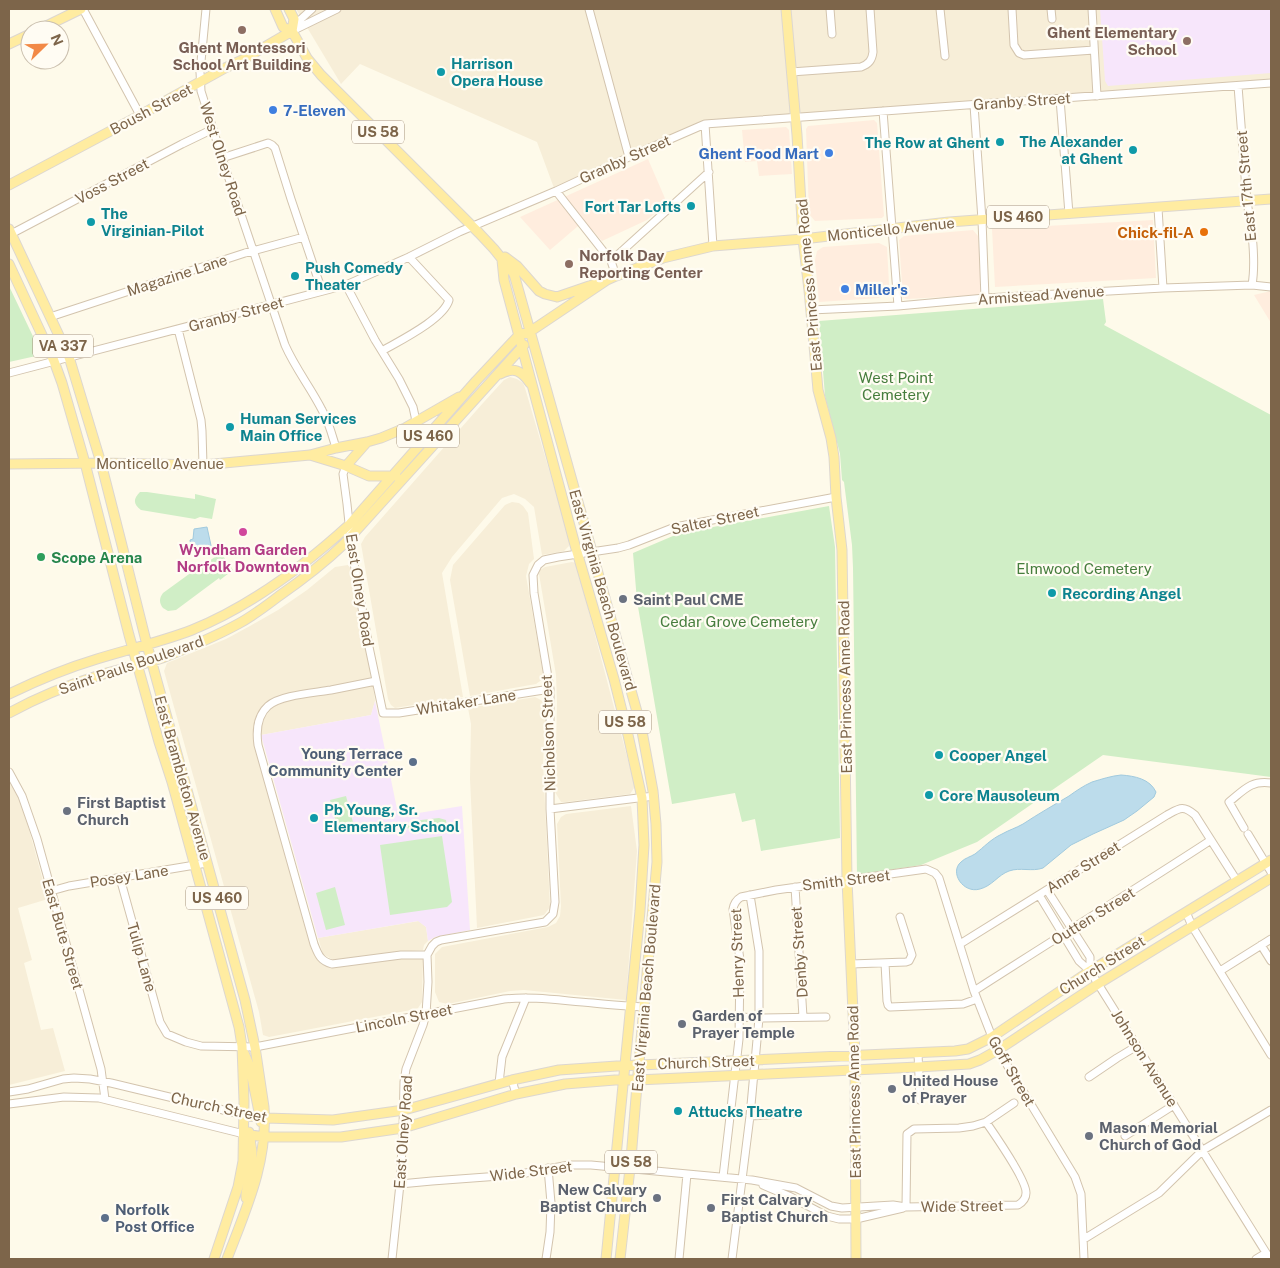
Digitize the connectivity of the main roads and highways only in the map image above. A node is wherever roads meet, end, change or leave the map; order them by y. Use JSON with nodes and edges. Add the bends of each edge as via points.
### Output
{"nodes":[{"id":1,"x":82,"y":9,"type":"edge"},
{"id":2,"x":275,"y":9,"type":"edge"},
{"id":3,"x":289,"y":9,"type":"edge"},
{"id":4,"x":786,"y":9,"type":"edge"},
{"id":5,"x":59,"y":20,"type":"edge"},
{"id":6,"x":292,"y":31,"type":"junction"},
{"id":7,"x":9,"y":185,"type":"edge"},
{"id":8,"x":1271,"y":199,"type":"edge"},
{"id":9,"x":10,"y":232,"type":"edge"},
{"id":10,"x":802,"y":239,"type":"junction"},
{"id":11,"x":494,"y":249,"type":"junction"},
{"id":12,"x":502,"y":260,"type":"junction"},
{"id":13,"x":9,"y":264,"type":"edge"},
{"id":14,"x":607,"y":280,"type":"junction"},
{"id":15,"x":531,"y":331,"type":"junction"},
{"id":16,"x":519,"y":335,"type":"junction"},
{"id":17,"x":522,"y":347,"type":"junction"},
{"id":18,"x":495,"y":377,"type":"junction"},
{"id":19,"x":533,"y":387,"type":"junction"},
{"id":20,"x":464,"y":395,"type":"junction"},
{"id":21,"x":367,"y":442,"type":"junction"},
{"id":22,"x":310,"y":455,"type":"junction"},
{"id":23,"x":85,"y":463,"type":"junction"},
{"id":24,"x":100,"y":463,"type":"junction"},
{"id":25,"x":9,"y":464,"type":"edge"},
{"id":26,"x":346,"y":466,"type":"junction"},
{"id":27,"x":407,"y":474,"type":"junction"},
{"id":28,"x":392,"y":476,"type":"junction"},
{"id":29,"x":147,"y":645,"type":"junction"},
{"id":30,"x":133,"y":649,"type":"junction"},
{"id":31,"x":151,"y":661,"type":"junction"},
{"id":32,"x":137,"y":665,"type":"junction"},
{"id":33,"x":626,"y":675,"type":"junction"},
{"id":34,"x":614,"y":679,"type":"junction"},
{"id":35,"x":9,"y":694,"type":"edge"},
{"id":36,"x":9,"y":713,"type":"edge"},
{"id":37,"x":1268,"y":862,"type":"edge"},
{"id":38,"x":1271,"y":878,"type":"edge"},
{"id":39,"x":634,"y":979,"type":"junction"},
{"id":40,"x":646,"y":980,"type":"junction"},
{"id":41,"x":242,"y":1046,"type":"junction"},
{"id":42,"x":855,"y":1056,"type":"junction"},
{"id":43,"x":639,"y":1065,"type":"junction"},
{"id":44,"x":626,"y":1066,"type":"junction"},
{"id":45,"x":855,"y":1071,"type":"junction"},
{"id":46,"x":624,"y":1080,"type":"junction"},
{"id":47,"x":637,"y":1080,"type":"junction"},
{"id":48,"x":244,"y":1115,"type":"junction"},
{"id":49,"x":262,"y":1117,"type":"junction"},
{"id":50,"x":247,"y":1135,"type":"junction"},
{"id":51,"x":264,"y":1137,"type":"junction"},
{"id":52,"x":247,"y":1207,"type":"junction"},
{"id":53,"x":214,"y":1259,"type":"edge"},
{"id":54,"x":227,"y":1259,"type":"edge"},
{"id":55,"x":606,"y":1259,"type":"edge"},
{"id":56,"x":620,"y":1259,"type":"edge"},
{"id":57,"x":856,"y":1259,"type":"edge"}],
"edges":[{"from":1,"to":5,"type":"main road"},
{"from":2,"to":6,"type":"main road","number":"US 58","via":[[283,27]]},
{"from":3,"to":6,"type":"main road","number":"US 58","via":[[294,18]]},
{"from":4,"to":10,"type":"main road","name":"East Princess Anne Road"},
{"from":6,"to":7,"type":"main road","name":"Boush Street"},
{"from":6,"to":11,"type":"main road","name":"East Virginia Beach Boulevard","number":"US 58","via":[[307,58],[321,74]]},
{"from":8,"to":10,"type":"main road","name":"Monticello Avenue","number":"US 460","via":[[982,220]]},
{"from":9,"to":24,"type":"main road","number":"VA 337","via":[[68,357]]},
{"from":10,"to":14,"type":"main road","name":"Monticello Avenue","number":"US 460","via":[[713,246],[663,258]]},
{"from":10,"to":42,"type":"main road","name":"East Princess Anne Road","via":[[818,390],[834,457],[842,550],[850,964]]},
{"from":11,"to":12,"type":"main road","name":"East Virginia Beach Boulevard","number":"US 58"},
{"from":11,"to":14,"type":"main road","via":[[550,296],[556,297]]},
{"from":12,"to":15,"type":"main road","name":"East Virginia Beach Boulevard","number":"US 58","via":[[514,274]]},
{"from":12,"to":16,"type":"main road","name":"East Virginia Beach Boulevard","number":"US 58"},
{"from":13,"to":23,"type":"main road","number":"VA 337","via":[[54,361]]},
{"from":14,"to":15,"type":"main road","name":"Monticello Avenue","number":"US 460"},
{"from":15,"to":16,"type":"main road","name":"Monticello Avenue","number":"US 460"},
{"from":15,"to":17,"type":"main road","name":"Monticello Avenue","number":"US 460"},
{"from":15,"to":33,"type":"main road","name":"East Virginia Beach Boulevard","number":"US 58"},
{"from":16,"to":17,"type":"main road","name":"East Virginia Beach Boulevard","number":"US 58"},
{"from":16,"to":20,"type":"main road","name":"Monticello Avenue","number":"US 460"},
{"from":17,"to":18,"type":"main road","name":"Monticello Avenue","number":"US 460"},
{"from":17,"to":19,"type":"main road","name":"East Virginia Beach Boulevard","number":"US 58"},
{"from":18,"to":19,"type":"main road","via":[[511,370],[519,371]]},
{"from":18,"to":27,"type":"main road","name":"Monticello Avenue","number":"US 460"},
{"from":19,"to":34,"type":"main road","name":"East Virginia Beach Boulevard","number":"US 58"},
{"from":20,"to":21,"type":"main road","name":"Monticello Avenue","via":[[405,428]]},
{"from":20,"to":28,"type":"main road","name":"Monticello Avenue","number":"US 460"},
{"from":21,"to":22,"type":"main road","name":"Monticello Avenue"},
{"from":21,"to":26,"type":"main road"},
{"from":22,"to":24,"type":"main road","name":"Monticello Avenue","via":[[202,465]]},
{"from":22,"to":26,"type":"main road","name":"Monticello Avenue"},
{"from":23,"to":24,"type":"main road","name":"Monticello Avenue"},
{"from":23,"to":25,"type":"main road","name":"Monticello Avenue"},
{"from":23,"to":30,"type":"main road","number":"VA 337"},
{"from":24,"to":29,"type":"main road","number":"VA 337"},
{"from":26,"to":28,"type":"main road","name":"Monticello Avenue","via":[[369,476]]},
{"from":27,"to":28,"type":"main road","name":"Monticello Avenue"},
{"from":27,"to":31,"type":"main road","name":"Saint Pauls Boulevard","number":"US 460","via":[[351,537],[263,608],[218,635]]},
{"from":28,"to":29,"type":"main road","name":"Saint Pauls Boulevard","number":"US 460","via":[[327,545],[253,599],[199,627]]},
{"from":29,"to":30,"type":"main road","name":"Saint Pauls Boulevard","number":"US 460"},
{"from":29,"to":31,"type":"main road","name":"East Brambleton Avenue","number":"VA 337"},
{"from":30,"to":32,"type":"main road","name":"East Brambleton Avenue","number":"US 460"},
{"from":30,"to":35,"type":"main road","name":"Saint Pauls Boulevard","via":[[65,669]]},
{"from":31,"to":32,"type":"main road","name":"Saint Pauls Boulevard"},
{"from":31,"to":49,"type":"main road","name":"East Brambleton Avenue","number":"US 460","via":[[245,1000],[255,1047]]},
{"from":32,"to":36,"type":"main road","name":"Saint Pauls Boulevard","via":[[49,693]]},
{"from":32,"to":41,"type":"main road","name":"East Brambleton Avenue","number":"US 460","via":[[235,1008]]},
{"from":33,"to":34,"type":"main road"},
{"from":33,"to":40,"type":"main road","name":"East Virginia Beach Boulevard","number":"US 58","via":[[648,759],[656,824],[657,862]]},
{"from":34,"to":39,"type":"main road","name":"East Virginia Beach Boulevard","number":"US 58","via":[[642,798],[644,845]]},
{"from":37,"to":42,"type":"main road","name":"Church Street","via":[[1090,971],[992,1038],[956,1051]]},
{"from":38,"to":45,"type":"main road","name":"Church Street","via":[[980,1060],[969,1064]]},
{"from":39,"to":40,"type":"main road"},
{"from":39,"to":44,"type":"main road","name":"East Virginia Beach Boulevard","number":"US 58"},
{"from":40,"to":43,"type":"main road","name":"East Virginia Beach Boulevard","number":"US 58"},
{"from":41,"to":48,"type":"main road","name":"East Brambleton Avenue","number":"US 460"},
{"from":41,"to":49,"type":"main road"},
{"from":42,"to":43,"type":"main road","name":"Church Street"},
{"from":42,"to":45,"type":"main road","name":"East Princess Anne Road"},
{"from":43,"to":44,"type":"main road","name":"Church Street"},
{"from":43,"to":47,"type":"main road","name":"East Virginia Beach Boulevard","number":"US 58"},
{"from":44,"to":46,"type":"main road","name":"East Virginia Beach Boulevard","number":"US 58"},
{"from":44,"to":49,"type":"main road","name":"Church Street","via":[[559,1070],[404,1110],[333,1120]]},
{"from":45,"to":47,"type":"main road","name":"Church Street"},
{"from":45,"to":57,"type":"main road","name":"East Princess Anne Road"},
{"from":46,"to":47,"type":"main road","name":"Church Street"},
{"from":46,"to":51,"type":"main road","name":"Church Street","via":[[565,1084],[516,1094],[403,1128],[340,1137]]},
{"from":46,"to":55,"type":"main road","name":"East Virginia Beach Boulevard","number":"US 58"},
{"from":47,"to":56,"type":"main road","name":"East Virginia Beach Boulevard","number":"US 58"},
{"from":48,"to":49,"type":"main road","name":"Church Street"},
{"from":48,"to":50,"type":"main road","name":"East Brambleton Avenue","number":"US 460"},
{"from":49,"to":51,"type":"main road","name":"East Brambleton Avenue","number":"US 460"},
{"from":50,"to":51,"type":"main road","name":"Church Street"},
{"from":50,"to":52,"type":"main road","via":[[252,1152]]},
{"from":50,"to":53,"type":"main road","name":"East Brambleton Avenue","number":"US 460","via":[[240,1175]]},
{"from":51,"to":52,"type":"main road","name":"East Brambleton Avenue","number":"US 460","via":[[262,1156]]},
{"from":52,"to":54,"type":"main road","name":"East Brambleton Avenue","number":"US 460"}]}
